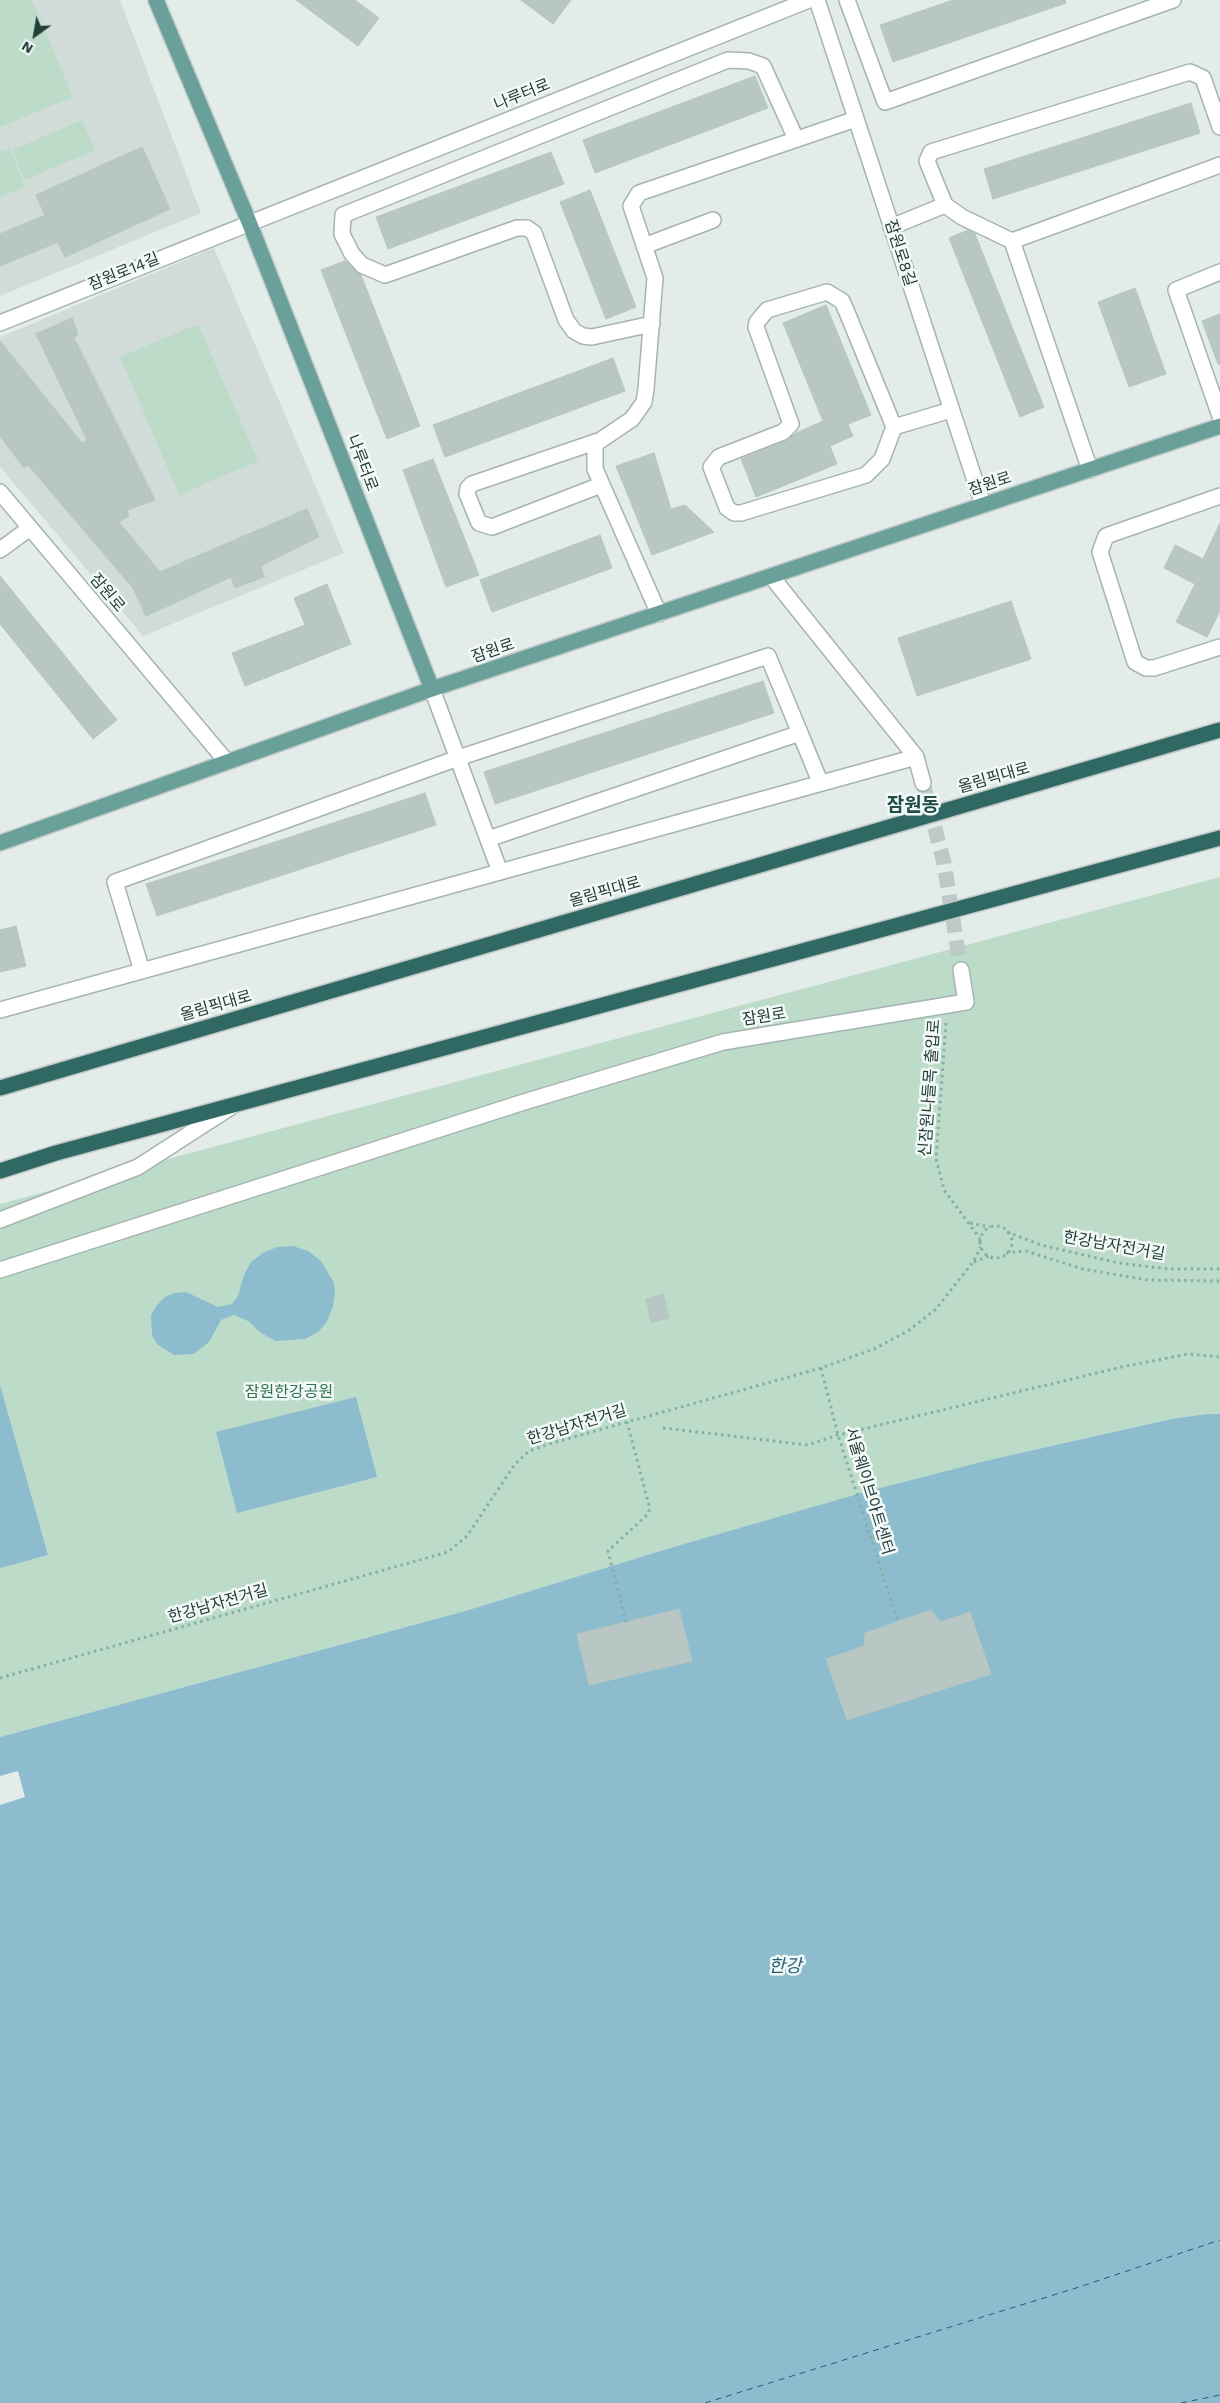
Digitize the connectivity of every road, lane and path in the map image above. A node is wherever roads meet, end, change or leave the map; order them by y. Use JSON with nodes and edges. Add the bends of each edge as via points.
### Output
{"nodes":[{"id":1,"x":156,"y":0,"type":"edge"},
{"id":2,"x":809,"y":0,"type":"edge"},
{"id":3,"x":817,"y":0,"type":"edge"},
{"id":4,"x":847,"y":0,"type":"edge"},
{"id":5,"x":1172,"y":0,"type":"edge"},
{"id":6,"x":856,"y":119,"type":"junction"},
{"id":7,"x":1220,"y":127,"type":"edge"},
{"id":8,"x":796,"y":139,"type":"junction"},
{"id":9,"x":1220,"y":165,"type":"edge"},
{"id":10,"x":945,"y":204,"type":"junction"},
{"id":11,"x":713,"y":220,"type":"dead end"},
{"id":12,"x":248,"y":222,"type":"junction"},
{"id":13,"x":891,"y":227,"type":"junction"},
{"id":14,"x":1012,"y":241,"type":"junction"},
{"id":15,"x":644,"y":246,"type":"junction"},
{"id":16,"x":1220,"y":272,"type":"edge"},
{"id":17,"x":0,"y":323,"type":"edge"},
{"id":18,"x":652,"y":324,"type":"junction"},
{"id":19,"x":951,"y":410,"type":"junction"},
{"id":20,"x":1220,"y":416,"type":"edge"},
{"id":21,"x":894,"y":426,"type":"junction"},
{"id":22,"x":1220,"y":426,"type":"edge"},
{"id":23,"x":598,"y":441,"type":"junction"},
{"id":24,"x":1090,"y":470,"type":"junction"},
{"id":25,"x":601,"y":485,"type":"junction"},
{"id":26,"x":0,"y":492,"type":"edge"},
{"id":27,"x":1220,"y":496,"type":"edge"},
{"id":28,"x":983,"y":505,"type":"junction"},
{"id":29,"x":30,"y":528,"type":"junction"},
{"id":30,"x":0,"y":550,"type":"edge"},
{"id":31,"x":771,"y":576,"type":"junction"},
{"id":32,"x":659,"y":614,"type":"junction"},
{"id":33,"x":1220,"y":647,"type":"edge"},
{"id":34,"x":432,"y":690,"type":"junction"},
{"id":35,"x":1220,"y":730,"type":"edge"},
{"id":36,"x":800,"y":734,"type":"junction"},
{"id":37,"x":916,"y":757,"type":"junction"},
{"id":38,"x":458,"y":758,"type":"junction"},
{"id":39,"x":227,"y":762,"type":"junction"},
{"id":40,"x":820,"y":782,"type":"junction"},
{"id":41,"x":923,"y":782,"type":"tunnel mouth"},
{"id":42,"x":1220,"y":838,"type":"edge"},
{"id":43,"x":488,"y":840,"type":"junction"},
{"id":44,"x":0,"y":842,"type":"edge"},
{"id":45,"x":500,"y":872,"type":"junction"},
{"id":46,"x":961,"y":970,"type":"tunnel mouth"},
{"id":47,"x":142,"y":971,"type":"junction"},
{"id":48,"x":948,"y":1005,"type":"junction"},
{"id":49,"x":0,"y":1010,"type":"edge"},
{"id":50,"x":0,"y":1088,"type":"edge"},
{"id":51,"x":235,"y":1105,"type":"junction"},
{"id":52,"x":0,"y":1170,"type":"edge"},
{"id":53,"x":0,"y":1220,"type":"edge"},
{"id":54,"x":969,"y":1223,"type":"junction"},
{"id":55,"x":990,"y":1228,"type":"junction"},
{"id":56,"x":1007,"y":1232,"type":"junction"},
{"id":57,"x":980,"y":1239,"type":"junction"},
{"id":58,"x":981,"y":1247,"type":"junction"},
{"id":59,"x":1006,"y":1253,"type":"junction"},
{"id":60,"x":989,"y":1256,"type":"junction"},
{"id":61,"x":973,"y":1262,"type":"junction"},
{"id":62,"x":1220,"y":1269,"type":"edge"},
{"id":63,"x":0,"y":1270,"type":"edge"},
{"id":64,"x":1220,"y":1281,"type":"edge"},
{"id":65,"x":1220,"y":1357,"type":"edge"},
{"id":66,"x":821,"y":1368,"type":"junction"},
{"id":67,"x":626,"y":1422,"type":"junction"},
{"id":68,"x":663,"y":1428,"type":"dead end"},
{"id":69,"x":838,"y":1435,"type":"junction"},
{"id":70,"x":626,"y":1622,"type":"dead end"},
{"id":71,"x":898,"y":1622,"type":"dead end"},
{"id":72,"x":0,"y":1678,"type":"edge"}],
"edges":[{"from":1,"to":12,"type":"main road","name":"나루터로"},
{"from":2,"to":12,"type":"street","name":"나루터로"},
{"from":3,"to":6,"type":"street","name":"잠원로8길"},
{"from":4,"to":5,"type":"street","via":[[885,102]]},
{"from":6,"to":8,"type":"street"},
{"from":6,"to":13,"type":"street","name":"잠원로8길"},
{"from":7,"to":10,"type":"street","via":[[1203,78],[1190,72],[931,152],[928,160]]},
{"from":8,"to":15,"type":"street","via":[[640,193],[631,206]]},
{"from":8,"to":18,"type":"street","via":[[763,66],[749,60],[728,60],[343,214],[342,234],[352,254],[362,265],[385,275],[517,228],[527,228],[534,233],[566,320],[574,331],[592,337]]},
{"from":9,"to":14,"type":"street"},
{"from":10,"to":13,"type":"street"},
{"from":10,"to":14,"type":"street","via":[[962,217]]},
{"from":11,"to":15,"type":"street"},
{"from":12,"to":17,"type":"street","name":"잠원로14길"},
{"from":12,"to":34,"type":"main road","name":"나루터로"},
{"from":13,"to":19,"type":"street","name":"잠원로8길"},
{"from":14,"to":24,"type":"street"},
{"from":15,"to":18,"type":"street","via":[[655,278]]},
{"from":16,"to":20,"type":"street","via":[[1176,290]]},
{"from":18,"to":23,"type":"street","via":[[644,402],[632,419]]},
{"from":19,"to":21,"type":"street"},
{"from":19,"to":28,"type":"street","name":"잠원로8길"},
{"from":21,"to":21,"type":"street","via":[[882,459],[866,474],[741,513],[727,508],[711,467],[719,456],[783,432],[791,424],[756,327],[767,310],[828,292],[842,301]]},
{"from":22,"to":24,"type":"main road","name":"잠원로"},
{"from":23,"to":25,"type":"street","via":[[595,444],[595,469]]},
{"from":23,"to":25,"type":"street","via":[[472,484],[467,494],[479,523],[492,527]]},
{"from":24,"to":28,"type":"main road","name":"잠원로"},
{"from":25,"to":32,"type":"street"},
{"from":26,"to":29,"type":"street","name":"잠원로"},
{"from":27,"to":33,"type":"street","via":[[1106,536],[1100,552],[1135,662],[1154,668]]},
{"from":28,"to":31,"type":"main road","name":"잠원로"},
{"from":29,"to":30,"type":"street"},
{"from":29,"to":39,"type":"street","name":"잠원로"},
{"from":31,"to":32,"type":"main road","name":"잠원로"},
{"from":31,"to":37,"type":"street"},
{"from":32,"to":34,"type":"main road","name":"잠원로"},
{"from":34,"to":38,"type":"street"},
{"from":34,"to":39,"type":"main road","name":"잠원로"},
{"from":35,"to":50,"type":"highway","name":"올림픽대로"},
{"from":36,"to":38,"type":"street","via":[[768,656]]},
{"from":36,"to":40,"type":"street"},
{"from":36,"to":43,"type":"street"},
{"from":37,"to":40,"type":"street"},
{"from":37,"to":41,"type":"street"},
{"from":38,"to":43,"type":"street"},
{"from":38,"to":47,"type":"street","via":[[115,882]]},
{"from":39,"to":44,"type":"main road","name":"잠원로"},
{"from":40,"to":45,"type":"street"},
{"from":42,"to":51,"type":"highway"},
{"from":43,"to":45,"type":"street"},
{"from":45,"to":47,"type":"street"},
{"from":46,"to":48,"type":"street","name":"잠원로","via":[[966,1002]]},
{"from":47,"to":49,"type":"street"},
{"from":48,"to":54,"type":"path","name":"신잠원나들목 출입로","via":[[936,1159],[944,1190]]},
{"from":48,"to":63,"type":"street","name":"잠원로","via":[[723,1042]]},
{"from":51,"to":52,"type":"highway"},
{"from":51,"to":53,"type":"street","via":[[138,1167]]},
{"from":54,"to":55,"type":"path"},
{"from":54,"to":57,"type":"path","name":"신잠원나들목 출입로"},
{"from":55,"to":56,"type":"path","via":[[999,1227]]},
{"from":55,"to":57,"type":"path"},
{"from":56,"to":59,"type":"path","via":[[1011,1240]]},
{"from":56,"to":62,"type":"path","name":"한강남자전거길","via":[[1041,1245],[1119,1263],[1168,1269]]},
{"from":57,"to":58,"type":"path"},
{"from":58,"to":60,"type":"path"},
{"from":58,"to":61,"type":"path","name":"한강남자전거길"},
{"from":59,"to":60,"type":"path","via":[[998,1258]]},
{"from":59,"to":64,"type":"path","name":"한강남자전거길","via":[[1026,1251],[1083,1269],[1148,1280]]},
{"from":60,"to":61,"type":"path"},
{"from":61,"to":66,"type":"path","name":"한강남자전거길","via":[[936,1309],[920,1323],[874,1349]]},
{"from":65,"to":69,"type":"path","via":[[1188,1354],[1126,1366]]},
{"from":66,"to":67,"type":"path","name":"한강남자전거길"},
{"from":66,"to":69,"type":"path","name":"서울웨이브아트센터"},
{"from":67,"to":70,"type":"path","via":[[650,1509],[608,1551]]},
{"from":67,"to":72,"type":"path","name":"한강남자전거길","via":[[552,1443],[523,1456],[467,1536],[448,1552]]},
{"from":68,"to":69,"type":"path","via":[[808,1445]]},
{"from":69,"to":71,"type":"path","name":"서울웨이브아트센터"}]}
